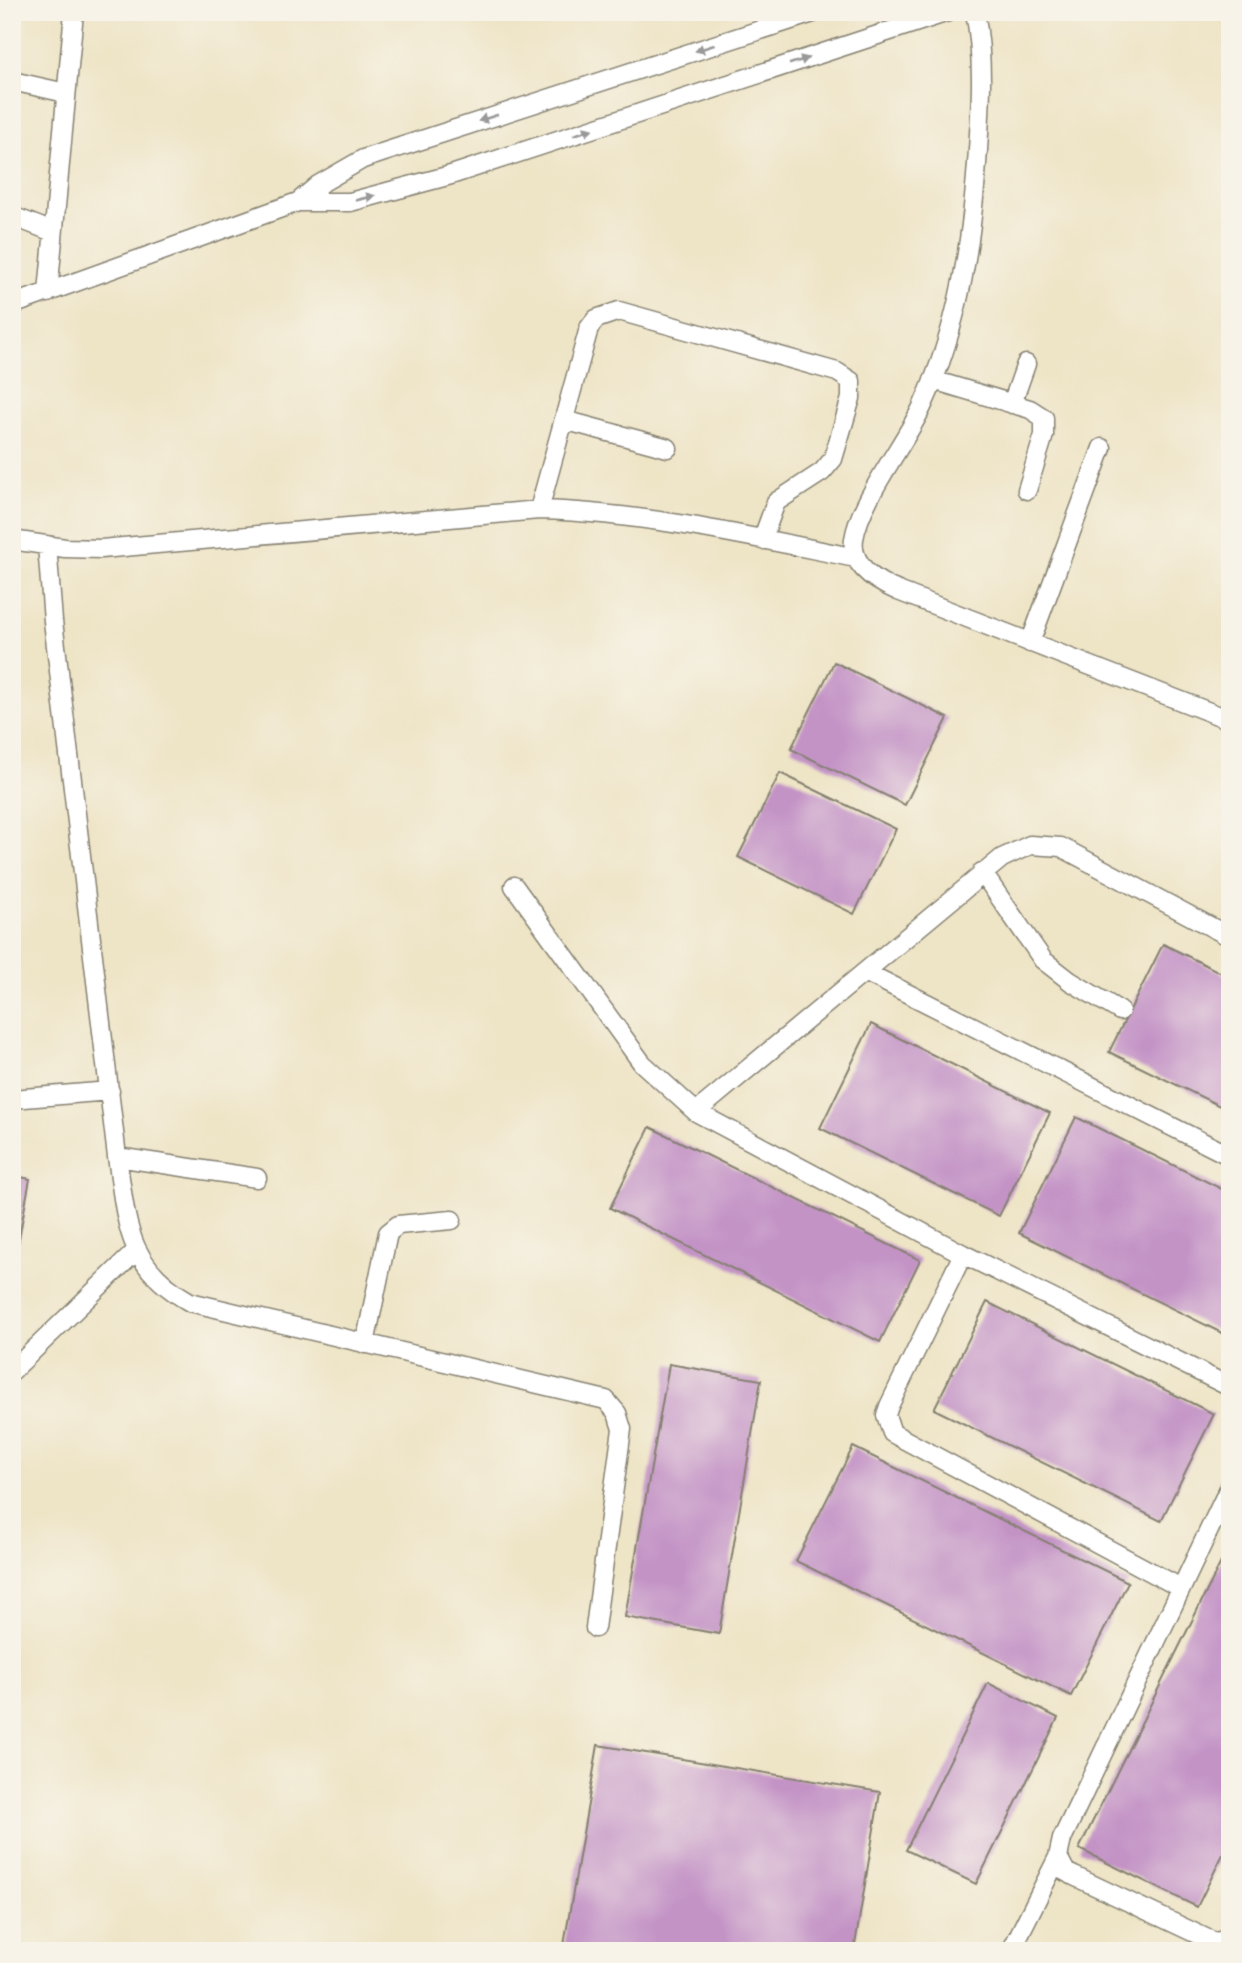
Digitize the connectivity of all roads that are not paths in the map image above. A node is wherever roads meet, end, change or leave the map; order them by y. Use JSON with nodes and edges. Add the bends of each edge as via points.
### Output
{"nodes":[{"id":1,"x":74,"y":12,"type":"edge"},
{"id":2,"x":816,"y":12,"type":"edge"},
{"id":3,"x":948,"y":12,"type":"edge"},
{"id":4,"x":975,"y":12,"type":"edge"},
{"id":5,"x":12,"y":81,"type":"edge"},
{"id":6,"x":66,"y":93,"type":"junction"},
{"id":7,"x":298,"y":202,"type":"junction"},
{"id":8,"x":12,"y":216,"type":"edge"},
{"id":9,"x":54,"y":232,"type":"junction"},
{"id":10,"x":48,"y":293,"type":"junction"},
{"id":11,"x":12,"y":304,"type":"edge"},
{"id":12,"x":1026,"y":364,"type":"dead end"},
{"id":13,"x":933,"y":380,"type":"junction"},
{"id":14,"x":1013,"y":404,"type":"junction"},
{"id":15,"x":564,"y":420,"type":"junction"},
{"id":16,"x":668,"y":448,"type":"dead end"},
{"id":17,"x":1102,"y":448,"type":"dead end"},
{"id":18,"x":1027,"y":489,"type":"dead end"},
{"id":19,"x":539,"y":510,"type":"junction"},
{"id":20,"x":12,"y":540,"type":"edge"},
{"id":21,"x":762,"y":540,"type":"junction"},
{"id":22,"x":47,"y":545,"type":"junction"},
{"id":23,"x":856,"y":558,"type":"junction"},
{"id":24,"x":1030,"y":643,"type":"junction"},
{"id":25,"x":1230,"y":720,"type":"edge"},
{"id":26,"x":982,"y":873,"type":"junction"},
{"id":27,"x":514,"y":886,"type":"dead end"},
{"id":28,"x":1230,"y":937,"type":"edge"},
{"id":29,"x":867,"y":972,"type":"junction"},
{"id":30,"x":1120,"y":1011,"type":"dead end"},
{"id":31,"x":110,"y":1091,"type":"junction"},
{"id":32,"x":12,"y":1100,"type":"edge"},
{"id":33,"x":696,"y":1112,"type":"junction"},
{"id":34,"x":1230,"y":1156,"type":"edge"},
{"id":35,"x":117,"y":1157,"type":"junction"},
{"id":36,"x":257,"y":1178,"type":"dead end"},
{"id":37,"x":452,"y":1220,"type":"dead end"},
{"id":38,"x":135,"y":1252,"type":"junction"},
{"id":39,"x":963,"y":1254,"type":"junction"},
{"id":40,"x":365,"y":1344,"type":"junction"},
{"id":41,"x":12,"y":1371,"type":"edge"},
{"id":42,"x":1230,"y":1387,"type":"edge"},
{"id":43,"x":1230,"y":1486,"type":"edge"},
{"id":44,"x":1180,"y":1587,"type":"junction"},
{"id":45,"x":595,"y":1628,"type":"dead end"},
{"id":46,"x":1058,"y":1857,"type":"junction"},
{"id":47,"x":1230,"y":1938,"type":"edge"},
{"id":48,"x":1011,"y":1951,"type":"edge"}],
"edges":[{"from":1,"to":6,"type":"lane"},
{"from":2,"to":7,"type":"lane","one_way":true,"via":[[363,159]]},
{"from":7,"to":3,"type":"lane","one_way":true,"via":[[350,201],[451,176]]},
{"from":4,"to":13,"type":"lane","via":[[981,91],[971,236],[958,302]]},
{"from":5,"to":6,"type":"lane"},
{"from":6,"to":9,"type":"lane"},
{"from":7,"to":10,"type":"lane"},
{"from":8,"to":9,"type":"lane"},
{"from":9,"to":10,"type":"lane"},
{"from":10,"to":11,"type":"lane"},
{"from":12,"to":14,"type":"lane"},
{"from":13,"to":14,"type":"lane"},
{"from":13,"to":23,"type":"lane","via":[[860,519],[854,541]]},
{"from":14,"to":18,"type":"lane","via":[[1038,412],[1046,426]]},
{"from":15,"to":16,"type":"lane"},
{"from":15,"to":19,"type":"lane"},
{"from":15,"to":21,"type":"lane","via":[[589,328],[607,313],[630,314],[845,374],[853,389],[833,459],[822,472],[776,502]]},
{"from":17,"to":24,"type":"lane"},
{"from":19,"to":21,"type":"lane","via":[[620,514]]},
{"from":19,"to":22,"type":"lane","via":[[101,549]]},
{"from":20,"to":22,"type":"lane"},
{"from":21,"to":23,"type":"lane"},
{"from":22,"to":31,"type":"lane"},
{"from":23,"to":24,"type":"lane","via":[[882,584]]},
{"from":24,"to":25,"type":"lane"},
{"from":26,"to":28,"type":"lane","via":[[1015,849],[1061,847]]},
{"from":26,"to":29,"type":"lane"},
{"from":26,"to":30,"type":"lane","via":[[1043,960]]},
{"from":27,"to":33,"type":"lane","via":[[642,1063]]},
{"from":29,"to":33,"type":"lane"},
{"from":29,"to":34,"type":"lane"},
{"from":31,"to":32,"type":"lane"},
{"from":31,"to":35,"type":"lane"},
{"from":33,"to":39,"type":"lane"},
{"from":35,"to":36,"type":"lane"},
{"from":35,"to":38,"type":"lane"},
{"from":37,"to":40,"type":"lane","via":[[398,1225],[388,1233]]},
{"from":38,"to":40,"type":"lane","via":[[168,1290],[190,1303]]},
{"from":38,"to":41,"type":"lane"},
{"from":39,"to":42,"type":"lane"},
{"from":39,"to":44,"type":"lane","via":[[889,1406],[887,1425],[892,1433]]},
{"from":40,"to":45,"type":"lane","via":[[589,1395],[606,1401],[617,1413],[621,1446]]},
{"from":43,"to":44,"type":"lane"},
{"from":44,"to":46,"type":"lane","via":[[1058,1847]]},
{"from":46,"to":47,"type":"lane","via":[[1066,1872],[1098,1888],[1214,1942]]},
{"from":46,"to":48,"type":"lane"}]}
